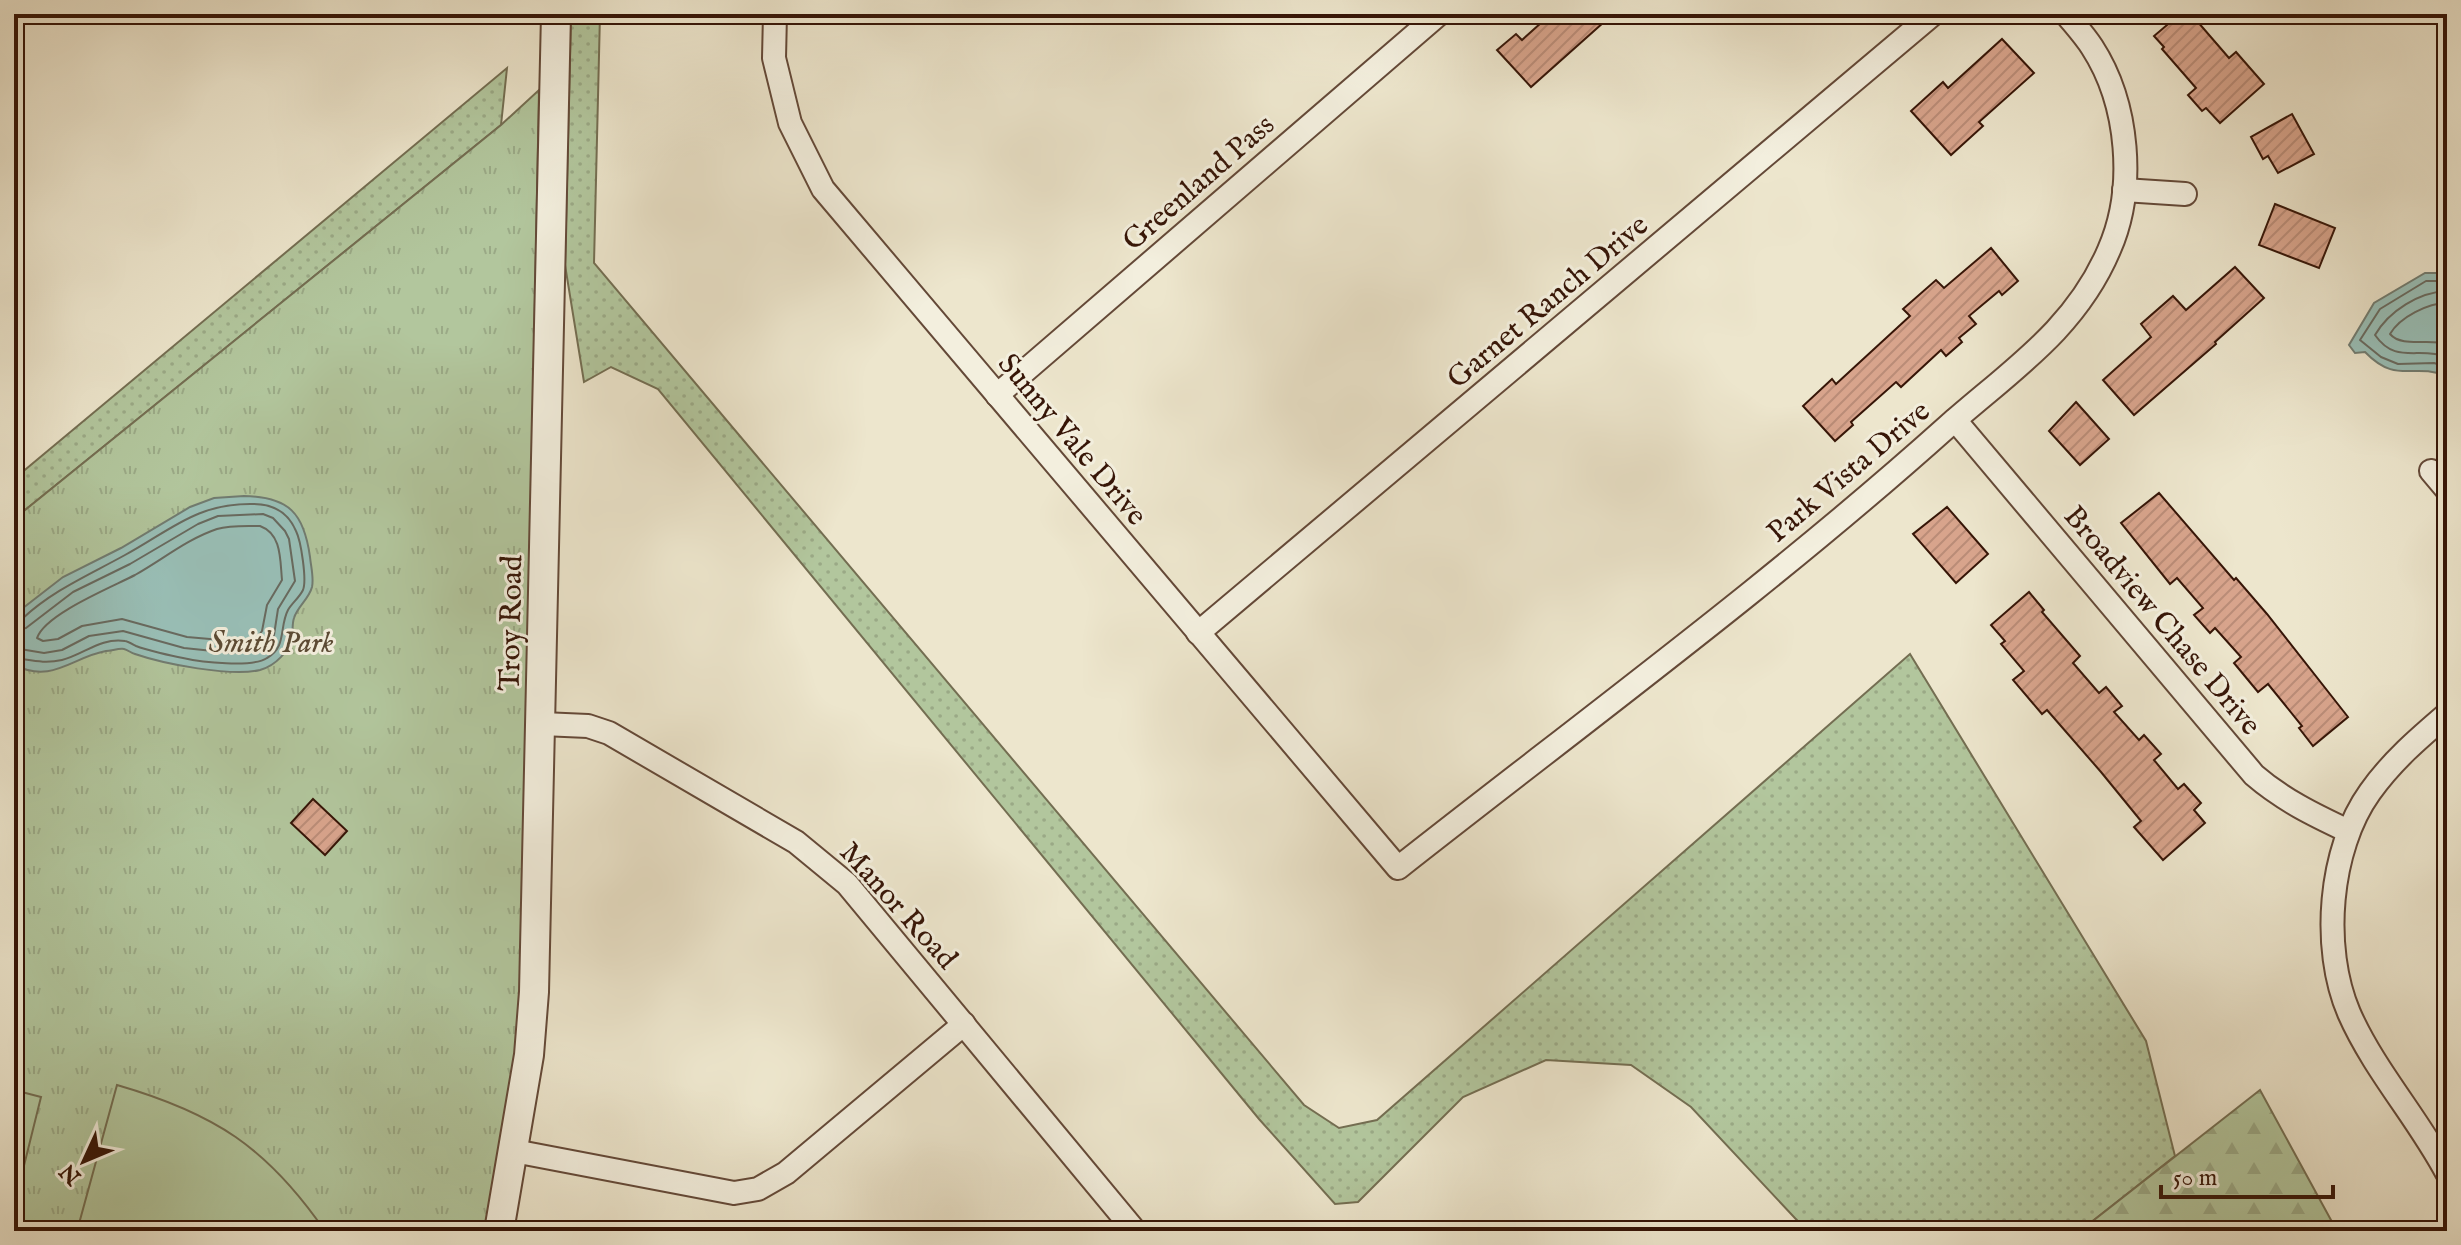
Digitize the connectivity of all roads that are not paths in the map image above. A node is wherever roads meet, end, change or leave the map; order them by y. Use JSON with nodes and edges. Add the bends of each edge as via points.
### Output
{"nodes":[{"id":1,"x":556,"y":14,"type":"edge"},
{"id":2,"x":775,"y":14,"type":"edge"},
{"id":3,"x":1439,"y":14,"type":"edge"},
{"id":4,"x":1933,"y":14,"type":"edge"},
{"id":5,"x":2066,"y":14,"type":"edge"},
{"id":6,"x":2124,"y":190,"type":"junction"},
{"id":7,"x":2185,"y":194,"type":"dead end"},
{"id":8,"x":997,"y":395,"type":"junction"},
{"id":9,"x":1955,"y":420,"type":"junction"},
{"id":10,"x":2431,"y":471,"type":"dead end"},
{"id":11,"x":2447,"y":490,"type":"edge"},
{"id":12,"x":1198,"y":633,"type":"junction"},
{"id":13,"x":2447,"y":714,"type":"edge"},
{"id":14,"x":542,"y":724,"type":"junction"},
{"id":15,"x":2348,"y":831,"type":"junction"},
{"id":16,"x":1398,"y":868,"type":"joint"},
{"id":17,"x":964,"y":1024,"type":"junction"},
{"id":18,"x":514,"y":1151,"type":"junction"},
{"id":19,"x":2447,"y":1173,"type":"edge"},
{"id":20,"x":499,"y":1231,"type":"edge"},
{"id":21,"x":1135,"y":1231,"type":"edge"}],
"edges":[{"from":1,"to":14,"type":"street","name":"Troy Road"},
{"from":2,"to":8,"type":"street","name":"Sunny Vale Drive","via":[[774,58],[790,123],[823,189]]},
{"from":3,"to":8,"type":"street","name":"Greenland Pass"},
{"from":4,"to":12,"type":"street","name":"Garnet Ranch Drive"},
{"from":5,"to":6,"type":"street","name":"Park Vista Drive","via":[[2093,48],[2108,79],[2127,156]]},
{"from":6,"to":7,"type":"street"},
{"from":6,"to":9,"type":"street","name":"Park Vista Drive","via":[[2112,243],[2079,305]]},
{"from":8,"to":12,"type":"street","name":"Sunny Vale Drive"},
{"from":9,"to":15,"type":"street","name":"Broadview Chase Drive","via":[[2254,775],[2307,812]]},
{"from":9,"to":16,"type":"street","name":"Park Vista Drive","via":[[1860,505]]},
{"from":10,"to":11,"type":"street"},
{"from":12,"to":16,"type":"street","name":"Sunny Vale Drive"},
{"from":13,"to":15,"type":"street","via":[[2400,754]]},
{"from":14,"to":17,"type":"street","name":"Manor Road","via":[[588,726],[609,733],[805,848],[847,884]]},
{"from":14,"to":18,"type":"street","name":"Troy Road","via":[[534,992]]},
{"from":15,"to":19,"type":"street","via":[[2334,900],[2336,976],[2362,1038]]},
{"from":17,"to":18,"type":"street","via":[[786,1173],[758,1189],[734,1193]]},
{"from":17,"to":21,"type":"street","name":"Manor Road"},
{"from":18,"to":20,"type":"street","name":"Troy Road"}]}
